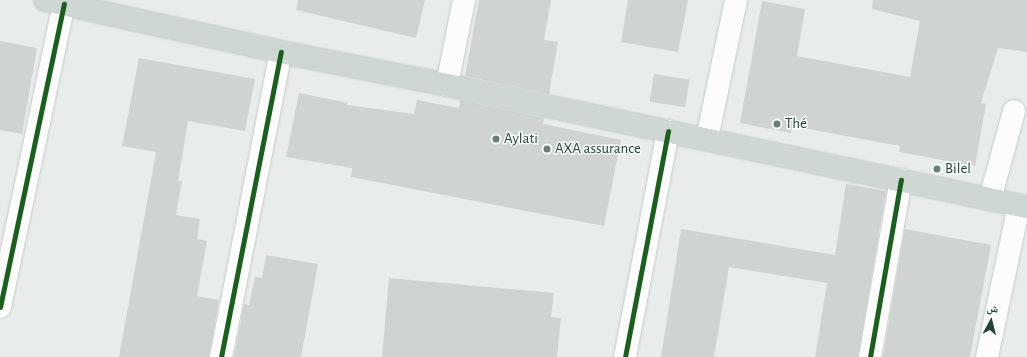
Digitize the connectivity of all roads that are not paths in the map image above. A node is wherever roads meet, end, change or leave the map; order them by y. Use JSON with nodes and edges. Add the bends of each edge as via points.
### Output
{"nodes":[{"id":1,"x":464,"y":0,"type":"edge"},
{"id":2,"x":736,"y":0,"type":"edge"},
{"id":3,"x":54,"y":2,"type":"edge"},
{"id":4,"x":96,"y":5,"type":"edge"},
{"id":5,"x":281,"y":52,"type":"junction"},
{"id":6,"x":447,"y":85,"type":"junction"},
{"id":7,"x":1014,"y":111,"type":"dead end"},
{"id":8,"x":668,"y":131,"type":"junction"},
{"id":9,"x":707,"y":139,"type":"junction"},
{"id":10,"x":901,"y":180,"type":"junction"},
{"id":11,"x":990,"y":199,"type":"junction"},
{"id":12,"x":1023,"y":206,"type":"edge"},
{"id":13,"x":0,"y":307,"type":"edge"},
{"id":14,"x":221,"y":357,"type":"edge"},
{"id":15,"x":624,"y":357,"type":"edge"},
{"id":16,"x":870,"y":357,"type":"edge"},
{"id":17,"x":987,"y":357,"type":"edge"}],
"edges":[{"from":1,"to":6,"type":"street"},
{"from":2,"to":9,"type":"street"},
{"from":3,"to":4,"type":"main road"},
{"from":3,"to":13,"type":"street"},
{"from":4,"to":5,"type":"main road"},
{"from":5,"to":6,"type":"main road"},
{"from":5,"to":14,"type":"street"},
{"from":6,"to":8,"type":"main road"},
{"from":7,"to":11,"type":"street"},
{"from":8,"to":9,"type":"main road"},
{"from":8,"to":15,"type":"street"},
{"from":9,"to":10,"type":"main road"},
{"from":10,"to":11,"type":"main road"},
{"from":10,"to":16,"type":"street"},
{"from":11,"to":12,"type":"main road"},
{"from":12,"to":17,"type":"street"}]}
